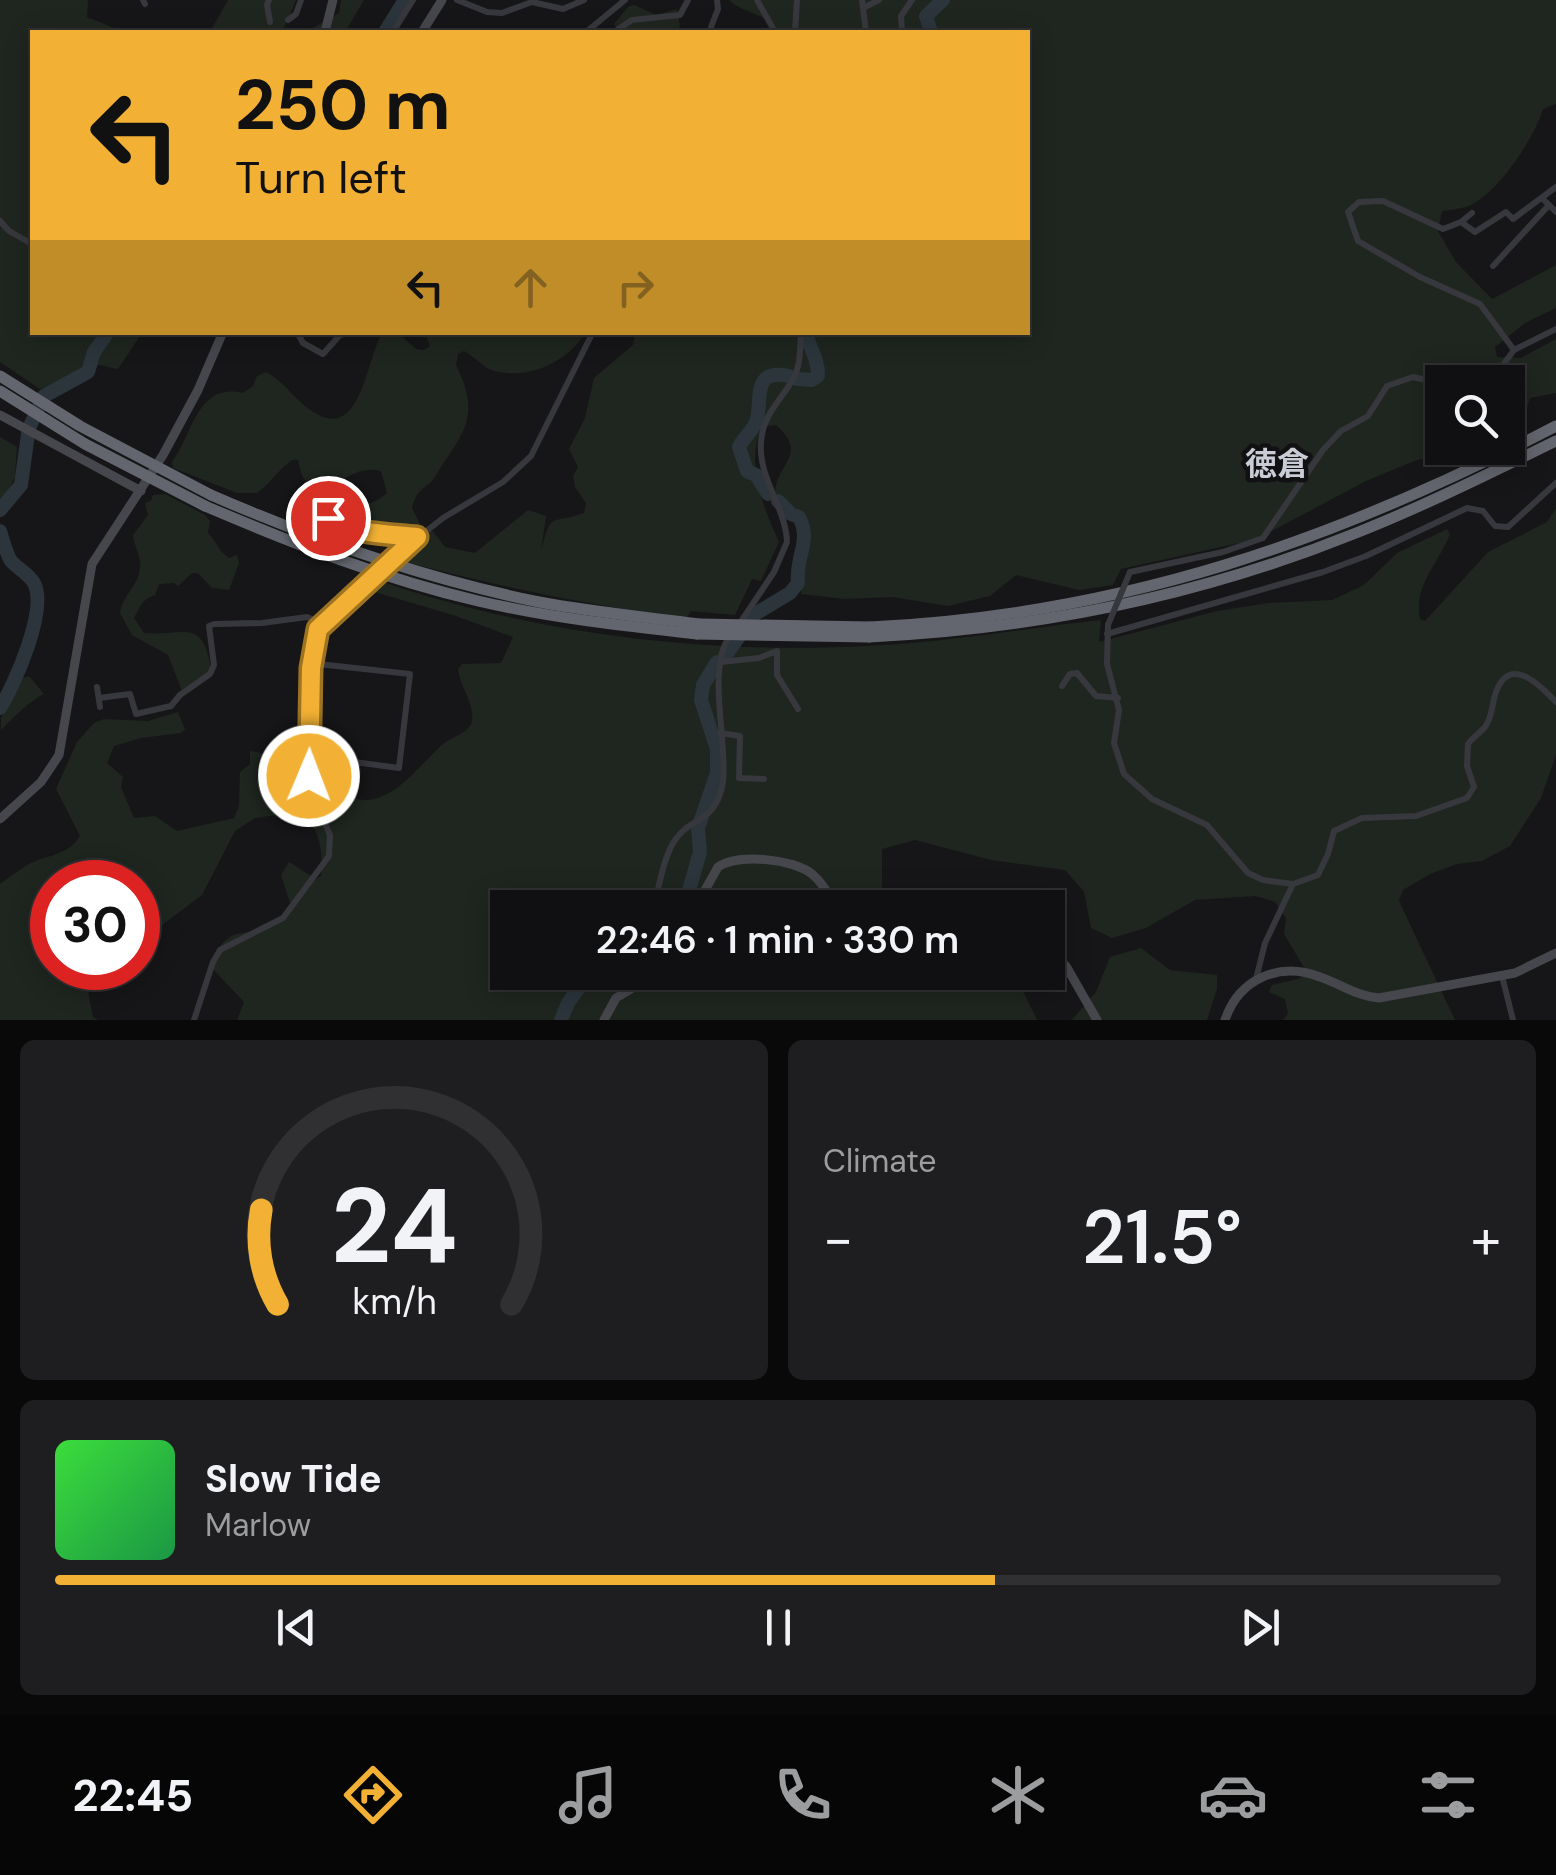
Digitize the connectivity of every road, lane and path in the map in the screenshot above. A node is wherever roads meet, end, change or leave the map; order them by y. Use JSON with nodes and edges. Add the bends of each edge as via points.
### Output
{"nodes":[{"id":1,"x":270,"y":0,"type":"edge"},
{"id":2,"x":301,"y":0,"type":"edge"},
{"id":3,"x":333,"y":0,"type":"edge"},
{"id":4,"x":413,"y":0,"type":"edge"},
{"id":5,"x":442,"y":0,"type":"edge"},
{"id":6,"x":457,"y":0,"type":"edge"},
{"id":7,"x":584,"y":0,"type":"edge"},
{"id":8,"x":625,"y":0,"type":"edge"},
{"id":9,"x":688,"y":0,"type":"edge"},
{"id":10,"x":717,"y":0,"type":"edge"},
{"id":11,"x":758,"y":0,"type":"edge"},
{"id":12,"x":798,"y":0,"type":"edge"},
{"id":13,"x":878,"y":0,"type":"edge"},
{"id":14,"x":912,"y":0,"type":"edge"},
{"id":15,"x":863,"y":4,"type":"edge"},
{"id":16,"x":288,"y":20,"type":"dead end"},
{"id":17,"x":270,"y":22,"type":"dead end"},
{"id":18,"x":711,"y":27,"type":"dead end"},
{"id":19,"x":326,"y":30,"type":"edge"},
{"id":20,"x":394,"y":30,"type":"edge"},
{"id":21,"x":423,"y":30,"type":"edge"},
{"id":22,"x":587,"y":30,"type":"edge"},
{"id":23,"x":617,"y":30,"type":"edge"},
{"id":24,"x":774,"y":30,"type":"edge"},
{"id":25,"x":795,"y":30,"type":"edge"},
{"id":26,"x":866,"y":30,"type":"edge"},
{"id":27,"x":902,"y":30,"type":"edge"},
{"id":28,"x":1556,"y":187,"type":"edge"},
{"id":29,"x":1542,"y":198,"type":"junction"},
{"id":30,"x":1549,"y":205,"type":"junction"},
{"id":31,"x":1556,"y":212,"type":"edge"},
{"id":32,"x":1472,"y":213,"type":"dead end"},
{"id":33,"x":0,"y":221,"type":"edge"},
{"id":34,"x":1462,"y":222,"type":"junction"},
{"id":35,"x":30,"y":243,"type":"edge"},
{"id":36,"x":1494,"y":266,"type":"dead end"},
{"id":37,"x":1556,"y":329,"type":"edge"},
{"id":38,"x":221,"y":335,"type":"edge"},
{"id":39,"x":299,"y":335,"type":"edge"},
{"id":40,"x":340,"y":335,"type":"edge"},
{"id":41,"x":592,"y":335,"type":"edge"},
{"id":42,"x":801,"y":335,"type":"edge"},
{"id":43,"x":1514,"y":350,"type":"junction"},
{"id":44,"x":1503,"y":365,"type":"edge"},
{"id":45,"x":0,"y":376,"type":"edge"},
{"id":46,"x":1425,"y":380,"type":"edge"},
{"id":47,"x":0,"y":391,"type":"edge"},
{"id":48,"x":0,"y":415,"type":"edge"},
{"id":49,"x":1556,"y":426,"type":"edge"},
{"id":50,"x":1556,"y":441,"type":"edge"},
{"id":51,"x":1556,"y":483,"type":"edge"},
{"id":52,"x":141,"y":491,"type":"junction"},
{"id":53,"x":326,"y":496,"type":"dead end"},
{"id":54,"x":208,"y":501,"type":"junction"},
{"id":55,"x":416,"y":538,"type":"junction"},
{"id":56,"x":322,"y":624,"type":"junction"},
{"id":57,"x":1107,"y":629,"type":"junction"},
{"id":58,"x":870,"y":632,"type":"junction"},
{"id":59,"x":312,"y":658,"type":"junction"},
{"id":60,"x":720,"y":662,"type":"junction"},
{"id":61,"x":98,"y":686,"type":"dead end"},
{"id":62,"x":1062,"y":686,"type":"dead end"},
{"id":63,"x":99,"y":698,"type":"junction"},
{"id":64,"x":1118,"y":698,"type":"junction"},
{"id":65,"x":1556,"y":702,"type":"edge"},
{"id":66,"x":100,"y":707,"type":"dead end"},
{"id":67,"x":798,"y":709,"type":"dead end"},
{"id":68,"x":720,"y":733,"type":"junction"},
{"id":69,"x":309,"y":756,"type":"junction"},
{"id":70,"x":764,"y":779,"type":"dead end"},
{"id":71,"x":0,"y":820,"type":"edge"},
{"id":72,"x":1293,"y":884,"type":"junction"},
{"id":73,"x":659,"y":890,"type":"edge"},
{"id":74,"x":705,"y":890,"type":"edge"},
{"id":75,"x":825,"y":890,"type":"edge"},
{"id":76,"x":1556,"y":953,"type":"edge"},
{"id":77,"x":1065,"y":965,"type":"edge"},
{"id":78,"x":1502,"y":976,"type":"junction"},
{"id":79,"x":1256,"y":979,"type":"junction"},
{"id":80,"x":629,"y":990,"type":"edge"},
{"id":81,"x":194,"y":1020,"type":"edge"},
{"id":82,"x":604,"y":1020,"type":"edge"},
{"id":83,"x":1098,"y":1020,"type":"edge"},
{"id":84,"x":1225,"y":1020,"type":"edge"},
{"id":85,"x":1513,"y":1020,"type":"edge"}],
"edges":[{"from":1,"to":17,"type":"street"},
{"from":2,"to":16,"type":"street"},
{"from":3,"to":19,"type":"street"},
{"from":4,"to":20,"type":"street"},
{"from":5,"to":21,"type":"street"},
{"from":6,"to":7,"type":"street","via":[[502,14],[532,2],[563,9]]},
{"from":8,"to":22,"type":"street"},
{"from":9,"to":23,"type":"street","via":[[680,15],[632,20]]},
{"from":10,"to":18,"type":"street"},
{"from":11,"to":24,"type":"street"},
{"from":12,"to":25,"type":"street"},
{"from":13,"to":15,"type":"street"},
{"from":14,"to":27,"type":"street"},
{"from":15,"to":26,"type":"street"},
{"from":28,"to":29,"type":"street"},
{"from":29,"to":30,"type":"street"},
{"from":29,"to":34,"type":"street","via":[[1513,220],[1506,212],[1475,232]]},
{"from":30,"to":31,"type":"street"},
{"from":30,"to":36,"type":"street"},
{"from":32,"to":34,"type":"street"},
{"from":33,"to":35,"type":"street"},
{"from":34,"to":43,"type":"street","via":[[1443,229],[1383,202],[1359,202],[1347,217],[1358,241],[1480,304]]},
{"from":37,"to":43,"type":"street"},
{"from":38,"to":52,"type":"street"},
{"from":39,"to":40,"type":"street","via":[[323,354]]},
{"from":41,"to":55,"type":"street","via":[[531,456]]},
{"from":42,"to":60,"type":"street","via":[[799,365],[767,415],[761,442],[787,542],[763,591],[723,645]]},
{"from":43,"to":44,"type":"street"},
{"from":45,"to":54,"type":"highway","bridge":true},
{"from":46,"to":57,"type":"street","bridge":true,"via":[[1387,386],[1368,416],[1323,450],[1263,538],[1130,572]]},
{"from":47,"to":54,"type":"highway","bridge":true,"via":[[85,444]]},
{"from":48,"to":52,"type":"street"},
{"from":49,"to":58,"type":"highway","via":[[1367,516],[1215,570],[1032,611]]},
{"from":50,"to":58,"type":"highway","via":[[1356,534],[1218,581],[1065,617],[970,630]]},
{"from":51,"to":57,"type":"street","via":[[1508,527],[1468,508],[1323,572]]},
{"from":52,"to":71,"type":"street","via":[[92,564],[60,755]]},
{"from":53,"to":55,"type":"street","via":[[333,523]]},
{"from":54,"to":58,"type":"highway","bridge":true,"via":[[329,557],[478,601],[594,622],[760,638]]},
{"from":55,"to":56,"type":"street","bridge":true},
{"from":56,"to":59,"type":"street"},
{"from":56,"to":63,"type":"street","via":[[307,617],[214,624],[210,674],[171,706],[136,714],[130,694]]},
{"from":57,"to":64,"type":"street"},
{"from":59,"to":69,"type":"street"},
{"from":59,"to":69,"type":"street","via":[[410,674],[399,768]]},
{"from":60,"to":67,"type":"street","via":[[777,650],[777,675]]},
{"from":60,"to":68,"type":"street"},
{"from":61,"to":63,"type":"street"},
{"from":62,"to":64,"type":"street","via":[[1077,673],[1096,696]]},
{"from":63,"to":66,"type":"street"},
{"from":64,"to":72,"type":"street","via":[[1116,754],[1132,783],[1207,825],[1248,873]]},
{"from":65,"to":72,"type":"street","via":[[1529,676],[1505,678],[1485,727],[1468,744],[1474,787],[1468,798],[1416,816],[1347,824],[1334,831],[1318,875]]},
{"from":68,"to":70,"type":"street","via":[[740,736],[739,778]]},
{"from":68,"to":73,"type":"street","via":[[721,790],[710,813],[672,844]]},
{"from":69,"to":81,"type":"street","via":[[313,796],[330,835],[329,856],[282,918],[220,950]]},
{"from":72,"to":79,"type":"street"},
{"from":74,"to":75,"type":"street","via":[[718,866],[743,858],[801,868]]},
{"from":76,"to":78,"type":"street"},
{"from":77,"to":83,"type":"street"},
{"from":78,"to":79,"type":"street","via":[[1378,998],[1297,971]]},
{"from":78,"to":85,"type":"street"},
{"from":79,"to":84,"type":"street"},
{"from":80,"to":82,"type":"street"}]}
